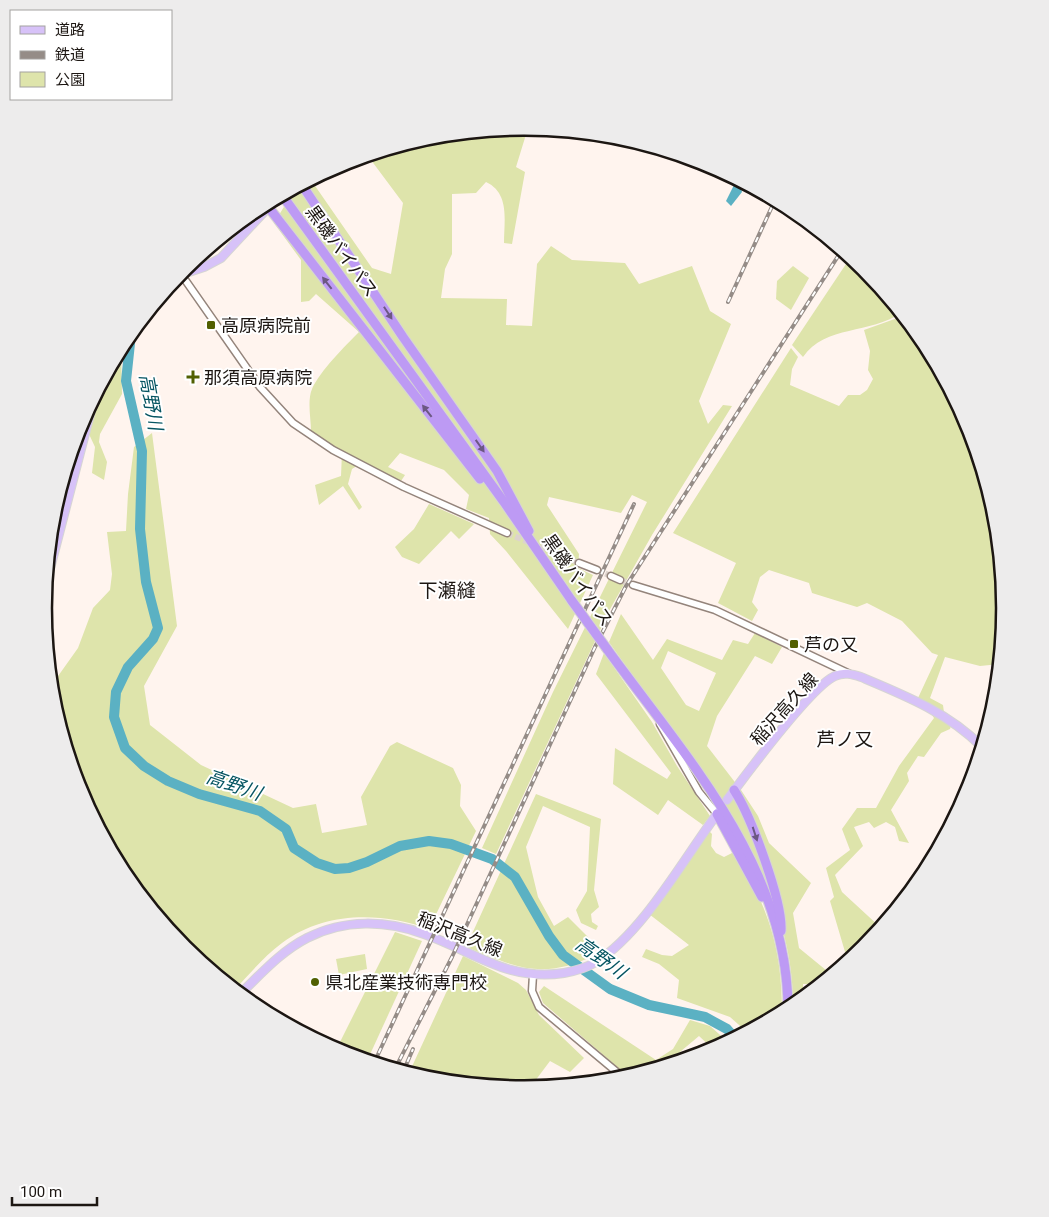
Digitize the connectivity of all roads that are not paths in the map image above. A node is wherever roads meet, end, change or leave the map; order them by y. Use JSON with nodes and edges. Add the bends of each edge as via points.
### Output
{"nodes":[{"id":1,"x":306,"y":191,"type":"edge"},
{"id":2,"x":286,"y":202,"type":"edge"},
{"id":3,"x":271,"y":210,"type":"edge"},
{"id":4,"x":252,"y":223,"type":"edge"},
{"id":5,"x":196,"y":270,"type":"edge"},
{"id":6,"x":185,"y":281,"type":"edge"},
{"id":7,"x":504,"y":502,"type":"junction"},
{"id":8,"x":507,"y":532,"type":"tunnel mouth"},
{"id":9,"x":544,"y":562,"type":"junction"},
{"id":10,"x":579,"y":563,"type":"tunnel mouth"},
{"id":11,"x":597,"y":570,"type":"tunnel mouth"},
{"id":12,"x":611,"y":576,"type":"tunnel mouth"},
{"id":13,"x":620,"y":580,"type":"tunnel mouth"},
{"id":14,"x":633,"y":585,"type":"tunnel mouth"},
{"id":15,"x":852,"y":674,"type":"junction"},
{"id":16,"x":654,"y":713,"type":"junction"},
{"id":17,"x":977,"y":742,"type":"edge"},
{"id":18,"x":734,"y":790,"type":"junction"},
{"id":19,"x":727,"y":800,"type":"dead end"},
{"id":20,"x":718,"y":812,"type":"junction"},
{"id":21,"x":778,"y":931,"type":"junction"},
{"id":22,"x":780,"y":941,"type":"junction"},
{"id":23,"x":533,"y":975,"type":"junction"},
{"id":24,"x":245,"y":989,"type":"edge"},
{"id":25,"x":788,"y":1001,"type":"edge"},
{"id":26,"x":616,"y":1071,"type":"edge"}],
"edges":[{"from":1,"to":9,"type":"highway","one_way":true,"via":[[497,471]]},
{"from":2,"to":7,"type":"highway","name":"黒磯バイパス"},
{"from":7,"to":3,"type":"highway","one_way":true,"via":[[464,459]]},
{"from":4,"to":5,"type":"main road","via":[[220,258]]},
{"from":6,"to":8,"type":"street","via":[[245,367],[293,424],[333,450],[404,487]]},
{"from":7,"to":9,"type":"highway","name":"黒磯バイパス"},
{"from":9,"to":16,"type":"highway","name":"黒磯バイパス","bridge":true},
{"from":10,"to":11,"type":"street"},
{"from":12,"to":13,"type":"street"},
{"from":14,"to":15,"type":"street","via":[[708,607]]},
{"from":15,"to":17,"type":"main road","via":[[934,710]]},
{"from":15,"to":18,"type":"main road","name":"稲沢高久線","via":[[834,677],[818,688]]},
{"from":16,"to":20,"type":"street","via":[[683,767]]},
{"from":16,"to":21,"type":"highway","name":"黒磯バイパス","via":[[714,795],[751,855]]},
{"from":18,"to":19,"type":"main road","name":"稲沢高久線"},
{"from":18,"to":22,"type":"highway","one_way":true,"via":[[753,826],[778,903]]},
{"from":20,"to":21,"type":"highway"},
{"from":20,"to":23,"type":"main road","name":"稲沢高久線","via":[[640,922],[607,954],[570,972]]},
{"from":21,"to":22,"type":"highway","name":"黒磯バイパス"},
{"from":22,"to":25,"type":"highway","name":"黒磯バイパス"},
{"from":23,"to":24,"type":"main road","name":"稲沢高久線","via":[[498,967],[425,934],[396,926],[366,923],[330,929],[302,941],[284,952]]},
{"from":23,"to":26,"type":"street","via":[[532,991],[539,1007]]}]}
